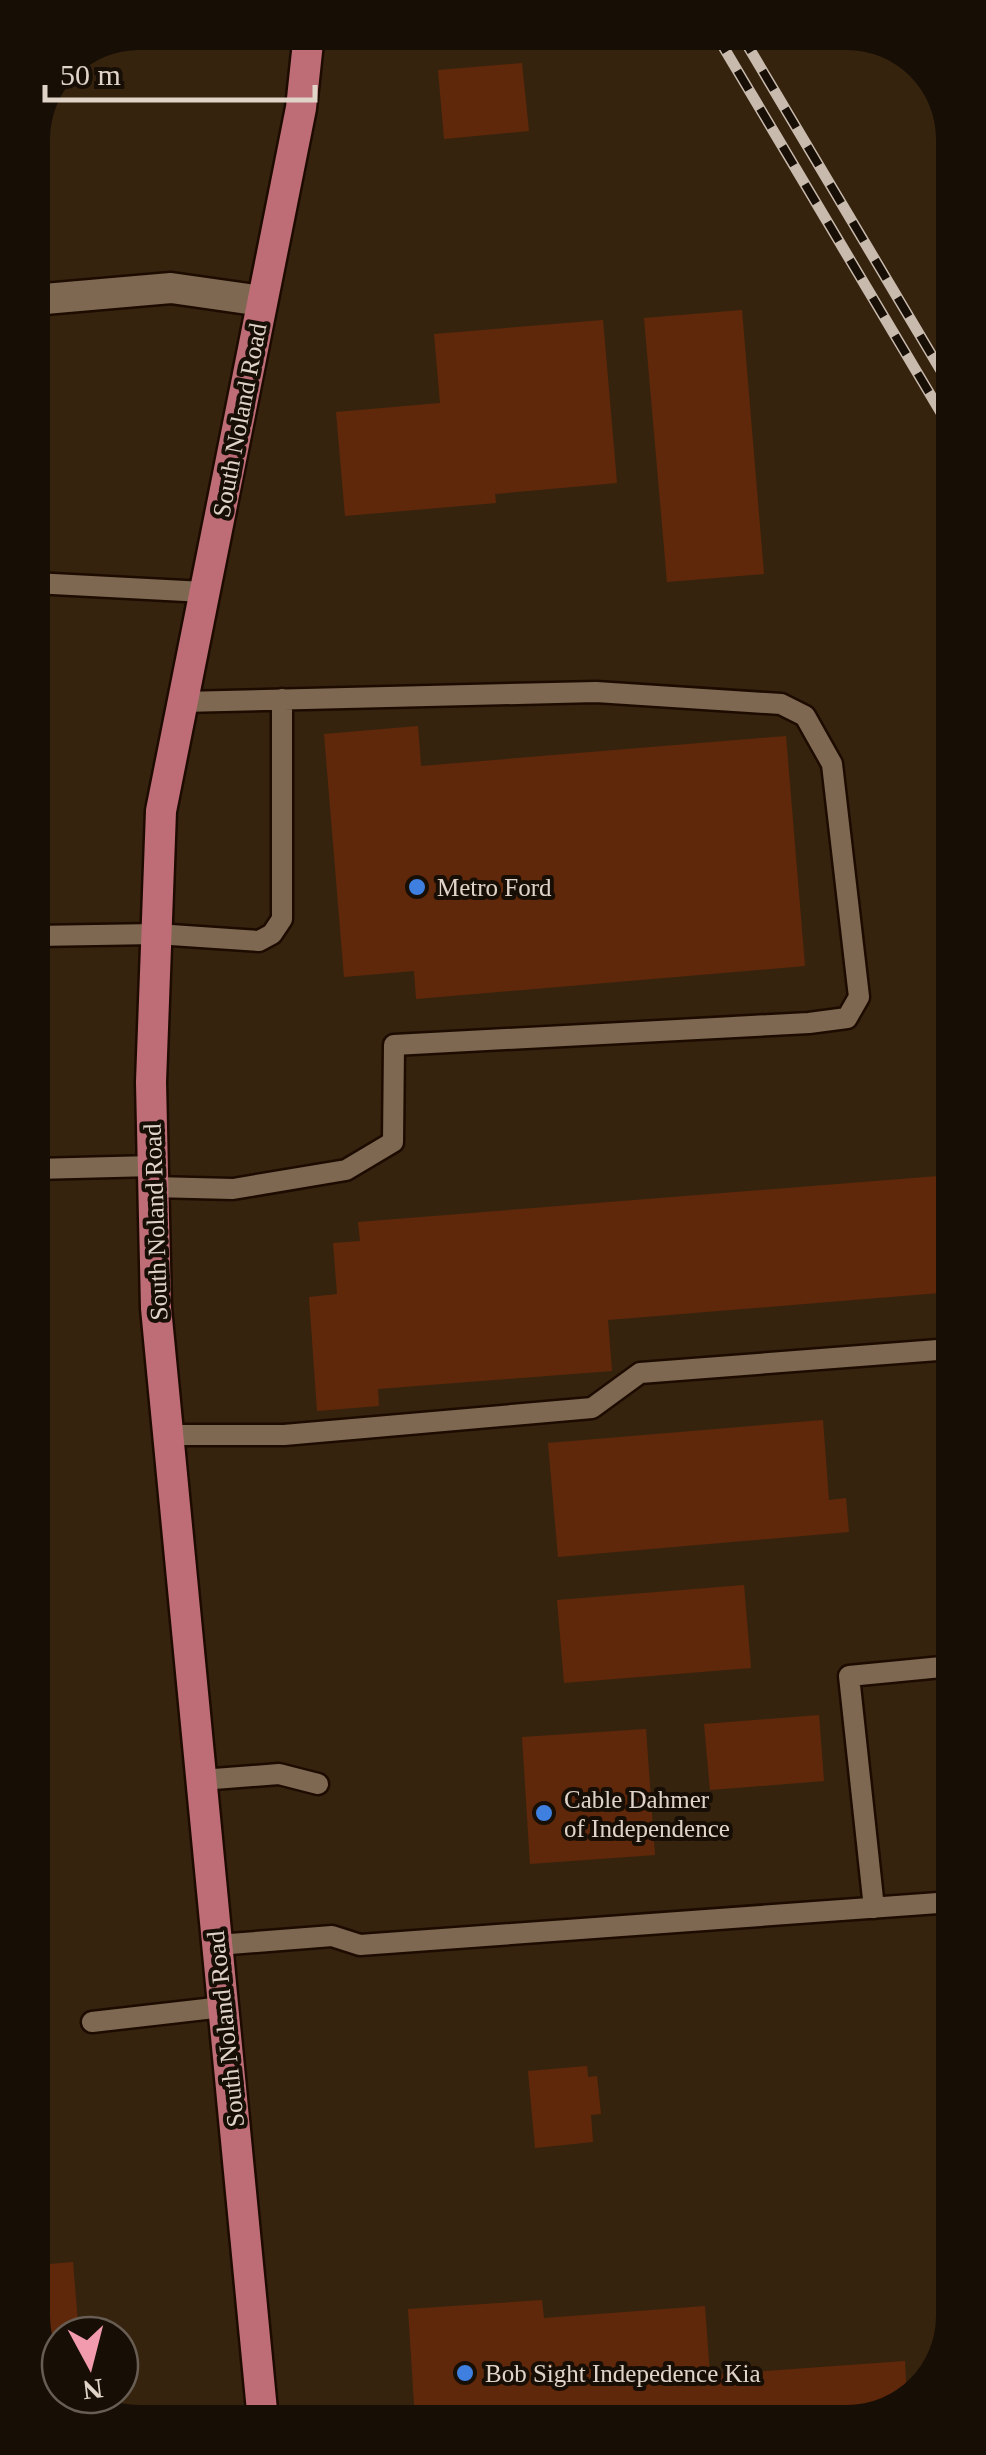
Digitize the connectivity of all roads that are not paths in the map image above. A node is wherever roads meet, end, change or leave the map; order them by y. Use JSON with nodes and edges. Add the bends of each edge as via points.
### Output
{"nodes":[{"id":1,"x":307,"y":50,"type":"edge"},
{"id":2,"x":50,"y":299,"type":"edge"},
{"id":3,"x":262,"y":301,"type":"junction"},
{"id":4,"x":50,"y":584,"type":"edge"},
{"id":5,"x":204,"y":592,"type":"junction"},
{"id":6,"x":282,"y":699,"type":"junction"},
{"id":7,"x":182,"y":702,"type":"junction"},
{"id":8,"x":156,"y":934,"type":"junction"},
{"id":9,"x":50,"y":936,"type":"edge"},
{"id":10,"x":50,"y":1170,"type":"edge"},
{"id":11,"x":153,"y":1176,"type":"junction"},
{"id":12,"x":936,"y":1349,"type":"edge"},
{"id":13,"x":169,"y":1435,"type":"junction"},
{"id":14,"x":936,"y":1668,"type":"edge"},
{"id":15,"x":201,"y":1780,"type":"junction"},
{"id":16,"x":318,"y":1784,"type":"dead end"},
{"id":17,"x":936,"y":1903,"type":"edge"},
{"id":18,"x":874,"y":1908,"type":"junction"},
{"id":19,"x":217,"y":1945,"type":"junction"},
{"id":20,"x":223,"y":2006,"type":"junction"},
{"id":21,"x":92,"y":2022,"type":"dead end"},
{"id":22,"x":260,"y":2405,"type":"edge"}],
"edges":[{"from":1,"to":3,"type":"main road","name":"South Noland Road"},
{"from":2,"to":3,"type":"street","via":[[171,288]]},
{"from":3,"to":5,"type":"main road","name":"South Noland Road"},
{"from":4,"to":5,"type":"lane"},
{"from":5,"to":7,"type":"main road","name":"South Noland Road"},
{"from":6,"to":7,"type":"lane"},
{"from":6,"to":8,"type":"lane","via":[[282,919],[259,940]]},
{"from":6,"to":11,"type":"lane","via":[[596,692],[782,704],[804,716],[832,764],[859,997],[847,1018],[809,1023],[394,1046],[393,1142],[346,1170],[233,1189]]},
{"from":7,"to":8,"type":"main road","name":"South Noland Road","via":[[161,811]]},
{"from":8,"to":9,"type":"lane"},
{"from":8,"to":11,"type":"main road","name":"South Noland Road"},
{"from":10,"to":11,"type":"lane"},
{"from":11,"to":13,"type":"main road","name":"South Noland Road","via":[[156,1308]]},
{"from":12,"to":13,"type":"lane","via":[[640,1373],[592,1408],[284,1435]]},
{"from":13,"to":15,"type":"main road","name":"South Noland Road"},
{"from":14,"to":18,"type":"lane","via":[[849,1676]]},
{"from":15,"to":16,"type":"lane","via":[[279,1774]]},
{"from":15,"to":19,"type":"main road","name":"South Noland Road"},
{"from":17,"to":18,"type":"lane"},
{"from":18,"to":19,"type":"lane","via":[[360,1945],[332,1936]]},
{"from":19,"to":20,"type":"main road","name":"South Noland Road"},
{"from":20,"to":21,"type":"lane"},
{"from":20,"to":22,"type":"main road","name":"South Noland Road"}]}
